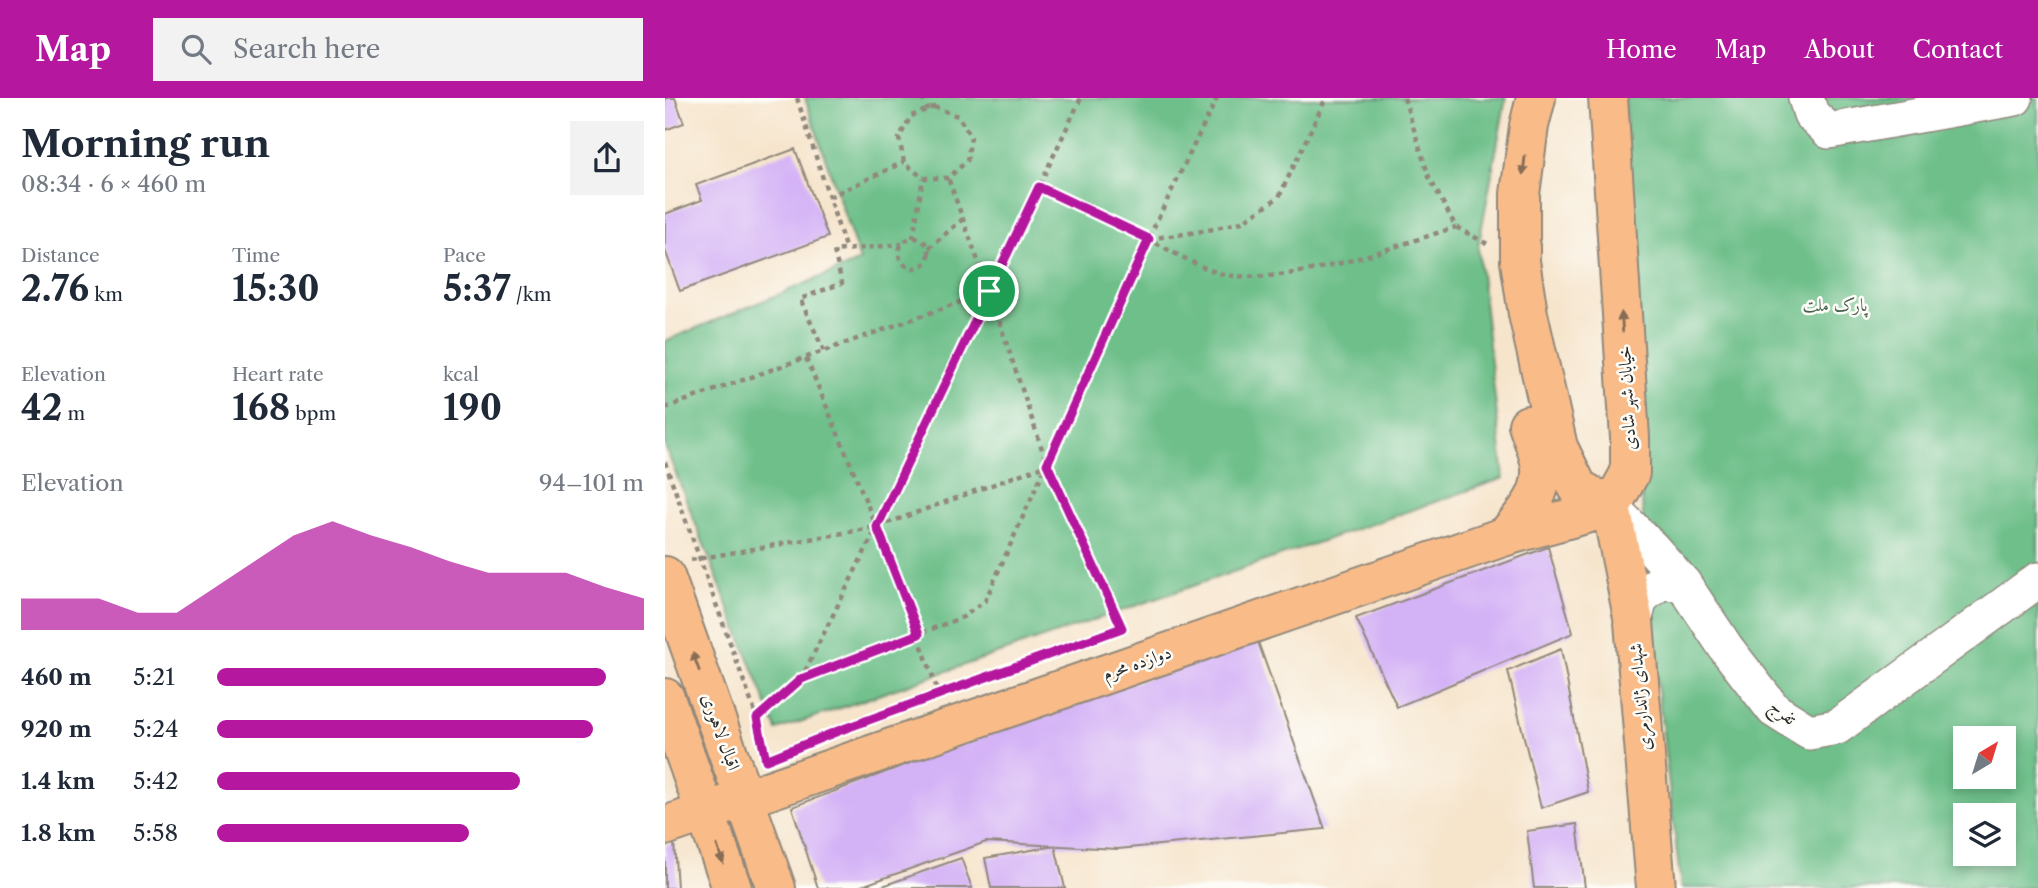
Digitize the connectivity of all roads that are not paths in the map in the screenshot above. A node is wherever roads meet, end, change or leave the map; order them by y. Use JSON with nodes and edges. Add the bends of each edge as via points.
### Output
{"nodes":[{"id":1,"x":1536,"y":98,"type":"edge"},
{"id":2,"x":1608,"y":98,"type":"edge"},
{"id":3,"x":1806,"y":98,"type":"edge"},
{"id":4,"x":2015,"y":98,"type":"edge"},
{"id":5,"x":1528,"y":314,"type":"junction"},
{"id":6,"x":1630,"y":438,"type":"junction"},
{"id":7,"x":1558,"y":447,"type":"junction"},
{"id":8,"x":1611,"y":507,"type":"junction"},
{"id":9,"x":1506,"y":536,"type":"junction"},
{"id":10,"x":677,"y":568,"type":"edge"},
{"id":11,"x":2038,"y":580,"type":"edge"},
{"id":12,"x":1683,"y":583,"type":"junction"},
{"id":13,"x":1634,"y":622,"type":"junction"},
{"id":14,"x":665,"y":698,"type":"edge"},
{"id":15,"x":744,"y":799,"type":"junction"},
{"id":16,"x":706,"y":812,"type":"junction"},
{"id":17,"x":665,"y":826,"type":"edge"},
{"id":18,"x":732,"y":888,"type":"edge"},
{"id":19,"x":776,"y":888,"type":"edge"},
{"id":20,"x":1656,"y":888,"type":"edge"}],
"edges":[{"from":1,"to":5,"type":"main road","one_way":true,"via":[[1520,194],[1520,261]]},
{"from":6,"to":2,"type":"main road","name":"خیابان شهر شادی","one_way":true},
{"from":3,"to":4,"type":"street","via":[[1811,114],[1829,131]]},
{"from":5,"to":7,"type":"main road"},
{"from":5,"to":9,"type":"main road","via":[[1525,417],[1541,466],[1540,484],[1534,503]]},
{"from":6,"to":7,"type":"main road","via":[[1627,458],[1616,476],[1601,484],[1587,480]]},
{"from":6,"to":8,"type":"main road","name":"خیابان شهر شادی","via":[[1630,473]]},
{"from":7,"to":8,"type":"main road","via":[[1578,488]]},
{"from":8,"to":9,"type":"main road","name":"دوازده محرم"},
{"from":8,"to":12,"type":"street","name":"تفرج"},
{"from":8,"to":13,"type":"main road","name":"شهدای ژاندارمری"},
{"from":9,"to":15,"type":"main road","name":"دوازده محرم"},
{"from":15,"to":10,"type":"main road","name":"اقبال لاهوری","one_way":true},
{"from":11,"to":12,"type":"street","name":"تفرج","via":[[1837,727],[1808,732],[1774,710]]},
{"from":12,"to":13,"type":"street","via":[[1660,582],[1640,597]]},
{"from":13,"to":20,"type":"main road","name":"شهدای ژاندارمری"},
{"from":14,"to":16,"type":"main road"},
{"from":15,"to":16,"type":"main road","name":"دوازده محرم"},
{"from":15,"to":19,"type":"main road","name":"اقبال لاهوری"},
{"from":16,"to":17,"type":"main road","name":"دوازده محرم"},
{"from":16,"to":18,"type":"main road","one_way":true}]}
